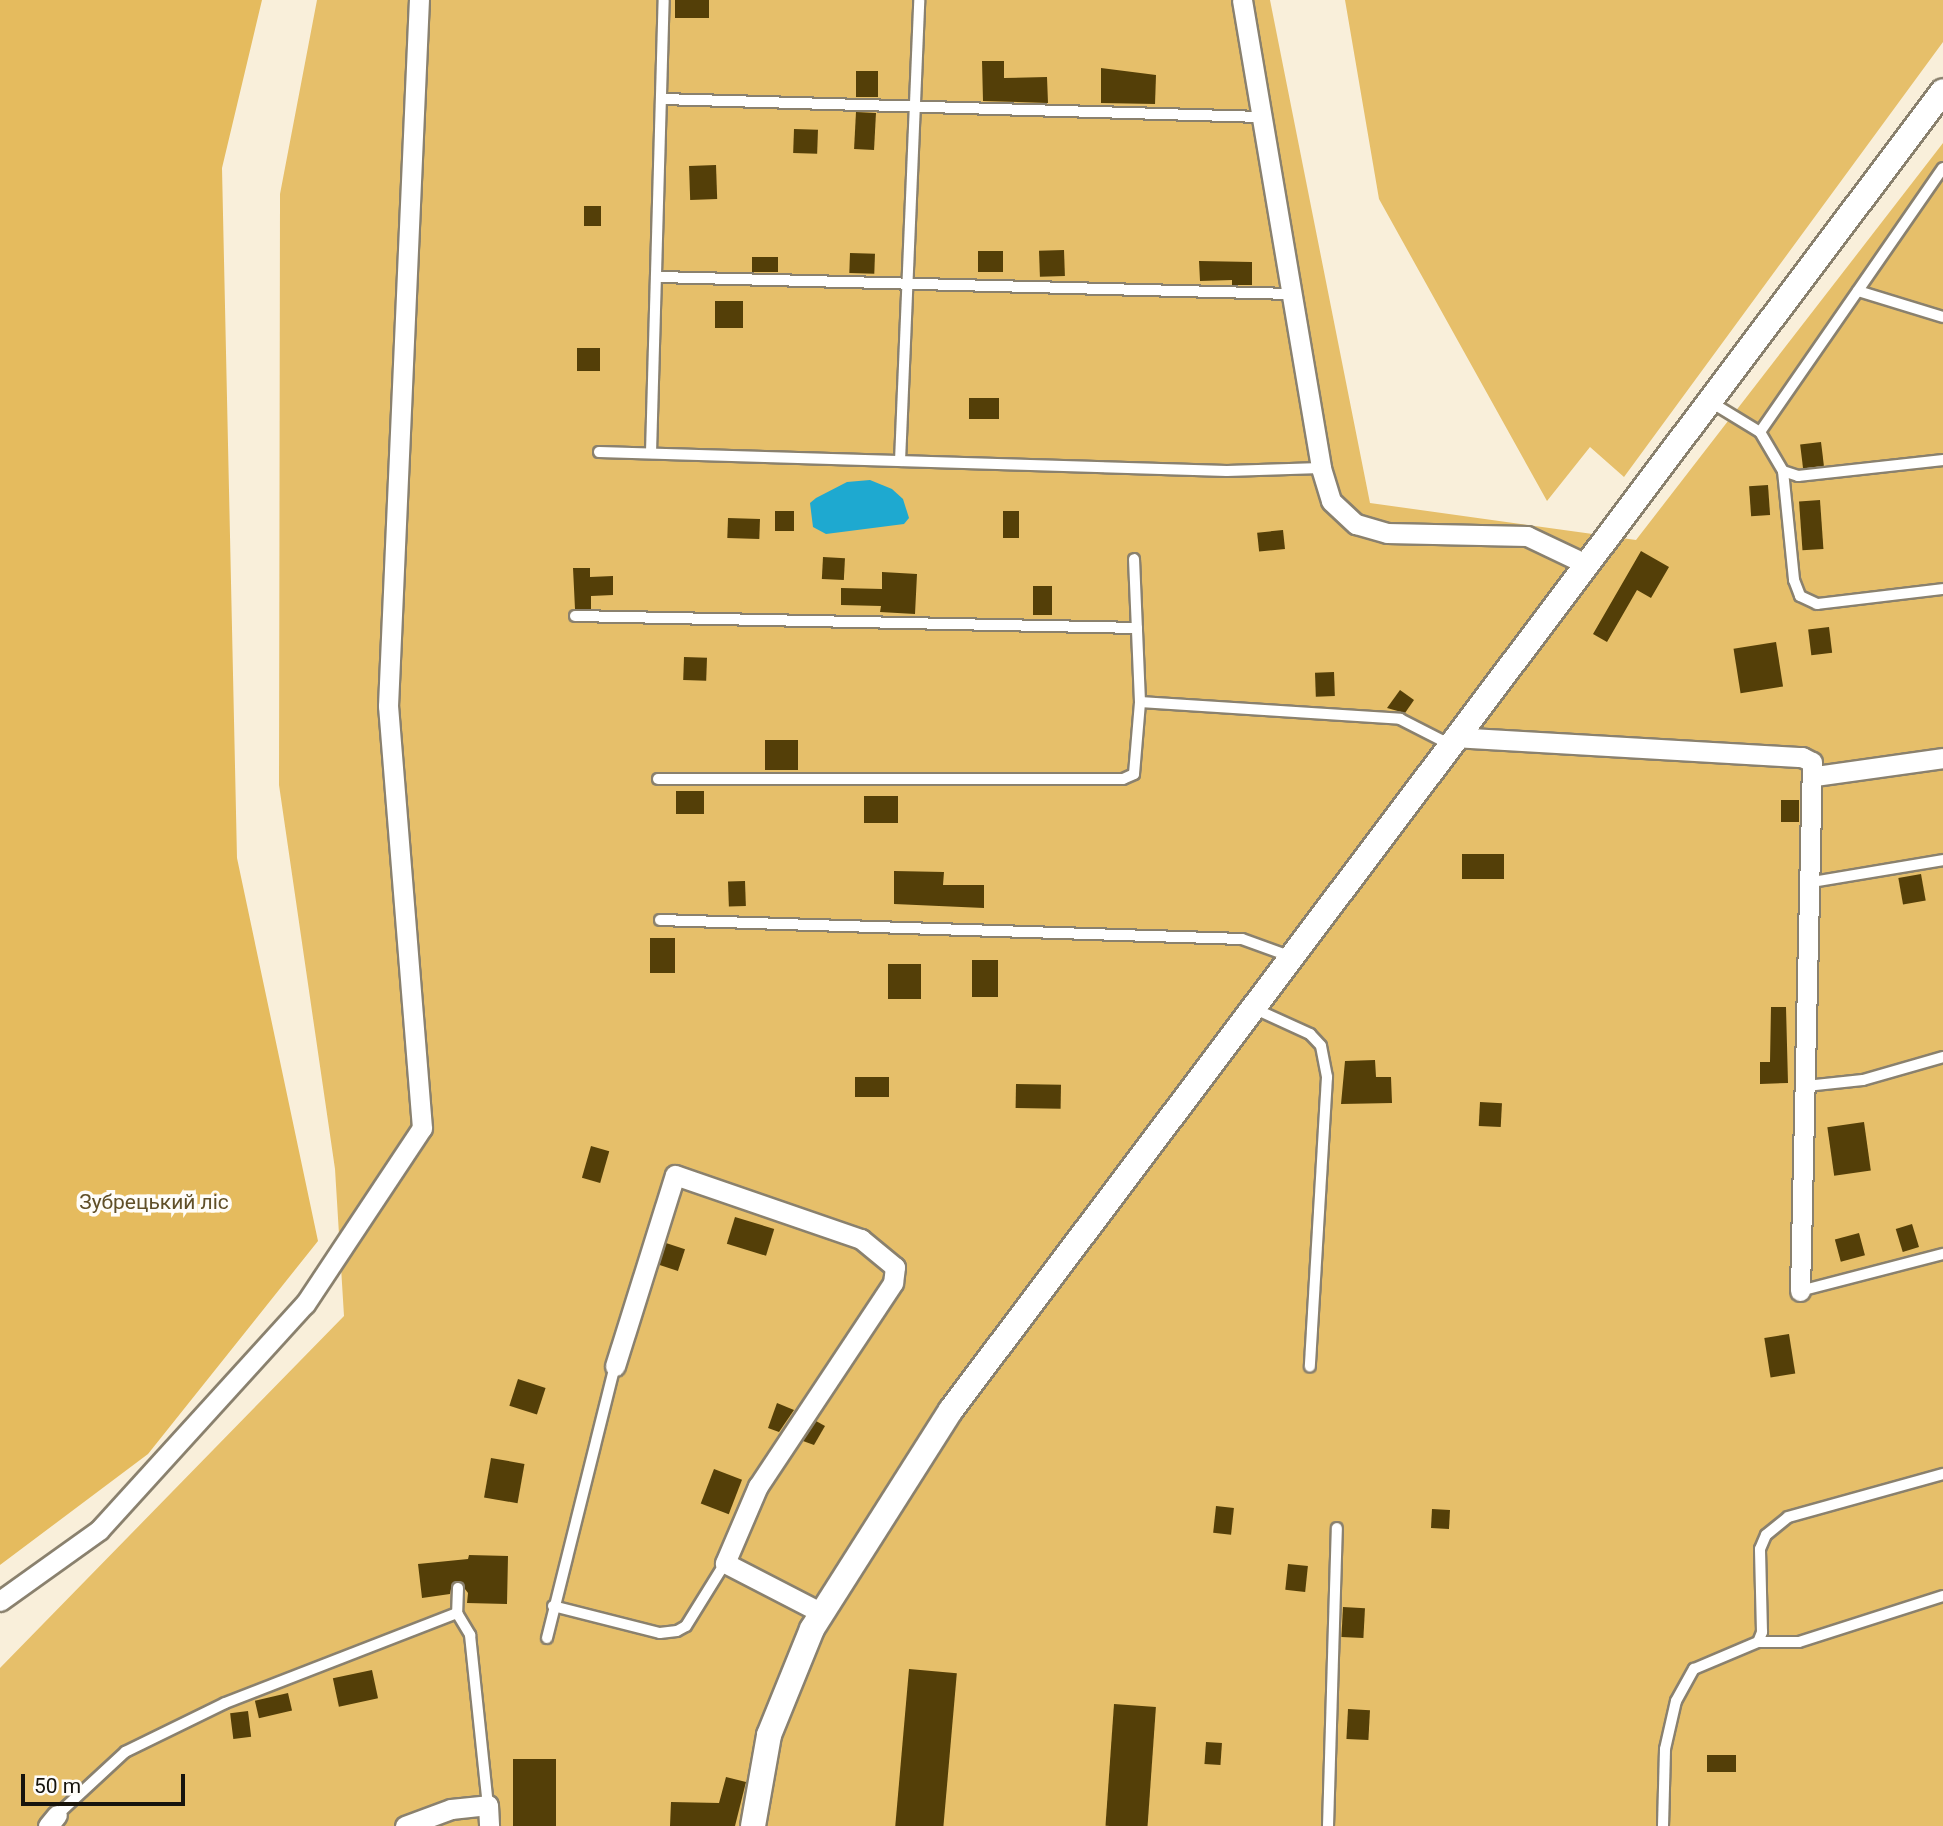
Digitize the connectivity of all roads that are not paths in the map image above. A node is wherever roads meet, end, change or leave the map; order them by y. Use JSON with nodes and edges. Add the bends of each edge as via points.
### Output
{"nodes":[{"id":1,"x":419,"y":0,"type":"edge"},
{"id":2,"x":664,"y":0,"type":"edge"},
{"id":3,"x":919,"y":0,"type":"edge"},
{"id":4,"x":1242,"y":0,"type":"edge"},
{"id":5,"x":1943,"y":91,"type":"edge"},
{"id":6,"x":662,"y":99,"type":"junction"},
{"id":7,"x":914,"y":108,"type":"junction"},
{"id":8,"x":1262,"y":117,"type":"junction"},
{"id":9,"x":1943,"y":168,"type":"edge"},
{"id":10,"x":659,"y":277,"type":"junction"},
{"id":11,"x":907,"y":284,"type":"junction"},
{"id":12,"x":1858,"y":291,"type":"junction"},
{"id":13,"x":1292,"y":295,"type":"junction"},
{"id":14,"x":1943,"y":317,"type":"edge"},
{"id":15,"x":1709,"y":401,"type":"junction"},
{"id":16,"x":1760,"y":432,"type":"junction"},
{"id":17,"x":599,"y":452,"type":"dead end"},
{"id":18,"x":650,"y":453,"type":"junction"},
{"id":19,"x":1943,"y":460,"type":"edge"},
{"id":20,"x":900,"y":461,"type":"junction"},
{"id":21,"x":1321,"y":468,"type":"junction"},
{"id":22,"x":1783,"y":471,"type":"junction"},
{"id":23,"x":1134,"y":559,"type":"dead end"},
{"id":24,"x":1586,"y":564,"type":"junction"},
{"id":25,"x":1943,"y":589,"type":"edge"},
{"id":26,"x":575,"y":616,"type":"dead end"},
{"id":27,"x":1137,"y":628,"type":"junction"},
{"id":28,"x":1140,"y":702,"type":"junction"},
{"id":29,"x":1451,"y":741,"type":"junction"},
{"id":30,"x":1943,"y":758,"type":"edge"},
{"id":31,"x":1815,"y":776,"type":"junction"},
{"id":32,"x":658,"y":779,"type":"dead end"},
{"id":33,"x":1943,"y":860,"type":"edge"},
{"id":34,"x":1812,"y":882,"type":"junction"},
{"id":35,"x":660,"y":920,"type":"dead end"},
{"id":36,"x":1290,"y":957,"type":"junction"},
{"id":37,"x":1252,"y":1008,"type":"junction"},
{"id":38,"x":1943,"y":1057,"type":"edge"},
{"id":39,"x":1806,"y":1086,"type":"junction"},
{"id":40,"x":1943,"y":1254,"type":"edge"},
{"id":41,"x":1800,"y":1291,"type":"joint"},
{"id":42,"x":615,"y":1366,"type":"joint"},
{"id":43,"x":1311,"y":1367,"type":"dead end"},
{"id":44,"x":1943,"y":1474,"type":"edge"},
{"id":45,"x":1337,"y":1528,"type":"dead end"},
{"id":46,"x":725,"y":1563,"type":"junction"},
{"id":47,"x":458,"y":1588,"type":"dead end"},
{"id":48,"x":1943,"y":1595,"type":"edge"},
{"id":49,"x":0,"y":1601,"type":"edge"},
{"id":50,"x":553,"y":1606,"type":"junction"},
{"id":51,"x":457,"y":1613,"type":"junction"},
{"id":52,"x":822,"y":1613,"type":"junction"},
{"id":53,"x":547,"y":1637,"type":"dead end"},
{"id":54,"x":1758,"y":1642,"type":"junction"},
{"id":55,"x":488,"y":1805,"type":"junction"},
{"id":56,"x":52,"y":1820,"type":"edge"},
{"id":57,"x":405,"y":1826,"type":"edge"},
{"id":58,"x":489,"y":1826,"type":"edge"},
{"id":59,"x":753,"y":1826,"type":"edge"},
{"id":60,"x":1328,"y":1826,"type":"edge"},
{"id":61,"x":1663,"y":1826,"type":"edge"}],
"edges":[{"from":1,"to":49,"type":"street","via":[[388,706],[422,1128],[305,1304],[99,1530]]},
{"from":2,"to":6,"type":"lane"},
{"from":3,"to":7,"type":"lane"},
{"from":4,"to":8,"type":"street"},
{"from":5,"to":15,"type":"street"},
{"from":6,"to":7,"type":"lane"},
{"from":6,"to":10,"type":"lane"},
{"from":7,"to":8,"type":"lane"},
{"from":7,"to":11,"type":"lane"},
{"from":8,"to":13,"type":"street"},
{"from":9,"to":12,"type":"lane"},
{"from":10,"to":11,"type":"lane"},
{"from":10,"to":18,"type":"lane"},
{"from":11,"to":13,"type":"lane"},
{"from":11,"to":20,"type":"lane"},
{"from":12,"to":14,"type":"lane"},
{"from":12,"to":16,"type":"lane"},
{"from":13,"to":21,"type":"street"},
{"from":15,"to":16,"type":"lane"},
{"from":15,"to":24,"type":"street"},
{"from":16,"to":22,"type":"lane"},
{"from":17,"to":18,"type":"lane"},
{"from":18,"to":20,"type":"lane"},
{"from":19,"to":22,"type":"lane","via":[[1827,476]]},
{"from":20,"to":21,"type":"lane","via":[[1227,471]]},
{"from":21,"to":24,"type":"street","via":[[1331,501],[1356,524],[1387,533],[1527,536]]},
{"from":22,"to":25,"type":"lane","via":[[1794,580],[1800,596],[1816,604]]},
{"from":23,"to":27,"type":"lane"},
{"from":24,"to":29,"type":"street"},
{"from":26,"to":27,"type":"lane"},
{"from":27,"to":28,"type":"lane"},
{"from":28,"to":29,"type":"lane","via":[[1400,719]]},
{"from":28,"to":32,"type":"lane","via":[[1139,760],[1134,774],[1123,779]]},
{"from":29,"to":31,"type":"street","via":[[1802,757],[1812,762]]},
{"from":29,"to":36,"type":"street"},
{"from":30,"to":31,"type":"street"},
{"from":31,"to":34,"type":"street"},
{"from":33,"to":34,"type":"lane"},
{"from":34,"to":39,"type":"street"},
{"from":35,"to":36,"type":"lane","via":[[1242,939]]},
{"from":36,"to":37,"type":"street"},
{"from":37,"to":43,"type":"lane","via":[[1310,1034],[1321,1046],[1327,1077]]},
{"from":37,"to":52,"type":"street","via":[[951,1410]]},
{"from":38,"to":39,"type":"lane","via":[[1863,1080]]},
{"from":39,"to":41,"type":"street"},
{"from":40,"to":41,"type":"lane"},
{"from":42,"to":46,"type":"street","via":[[675,1175],[861,1239],[895,1267],[893,1283],[758,1486]]},
{"from":42,"to":50,"type":"lane"},
{"from":44,"to":54,"type":"lane","via":[[1788,1517],[1766,1535],[1760,1549],[1762,1632]]},
{"from":45,"to":60,"type":"lane"},
{"from":46,"to":50,"type":"lane","via":[[686,1626],[677,1630],[660,1633]]},
{"from":46,"to":52,"type":"street"},
{"from":47,"to":51,"type":"lane"},
{"from":48,"to":54,"type":"lane","via":[[1799,1642]]},
{"from":50,"to":53,"type":"lane"},
{"from":51,"to":55,"type":"lane","via":[[470,1634]]},
{"from":51,"to":56,"type":"lane","via":[[225,1703],[125,1752]]},
{"from":52,"to":59,"type":"street","via":[[769,1735]]},
{"from":54,"to":61,"type":"lane","via":[[1694,1669],[1676,1701],[1665,1749]]},
{"from":55,"to":57,"type":"street","via":[[451,1809]]},
{"from":55,"to":58,"type":"street"}]}
